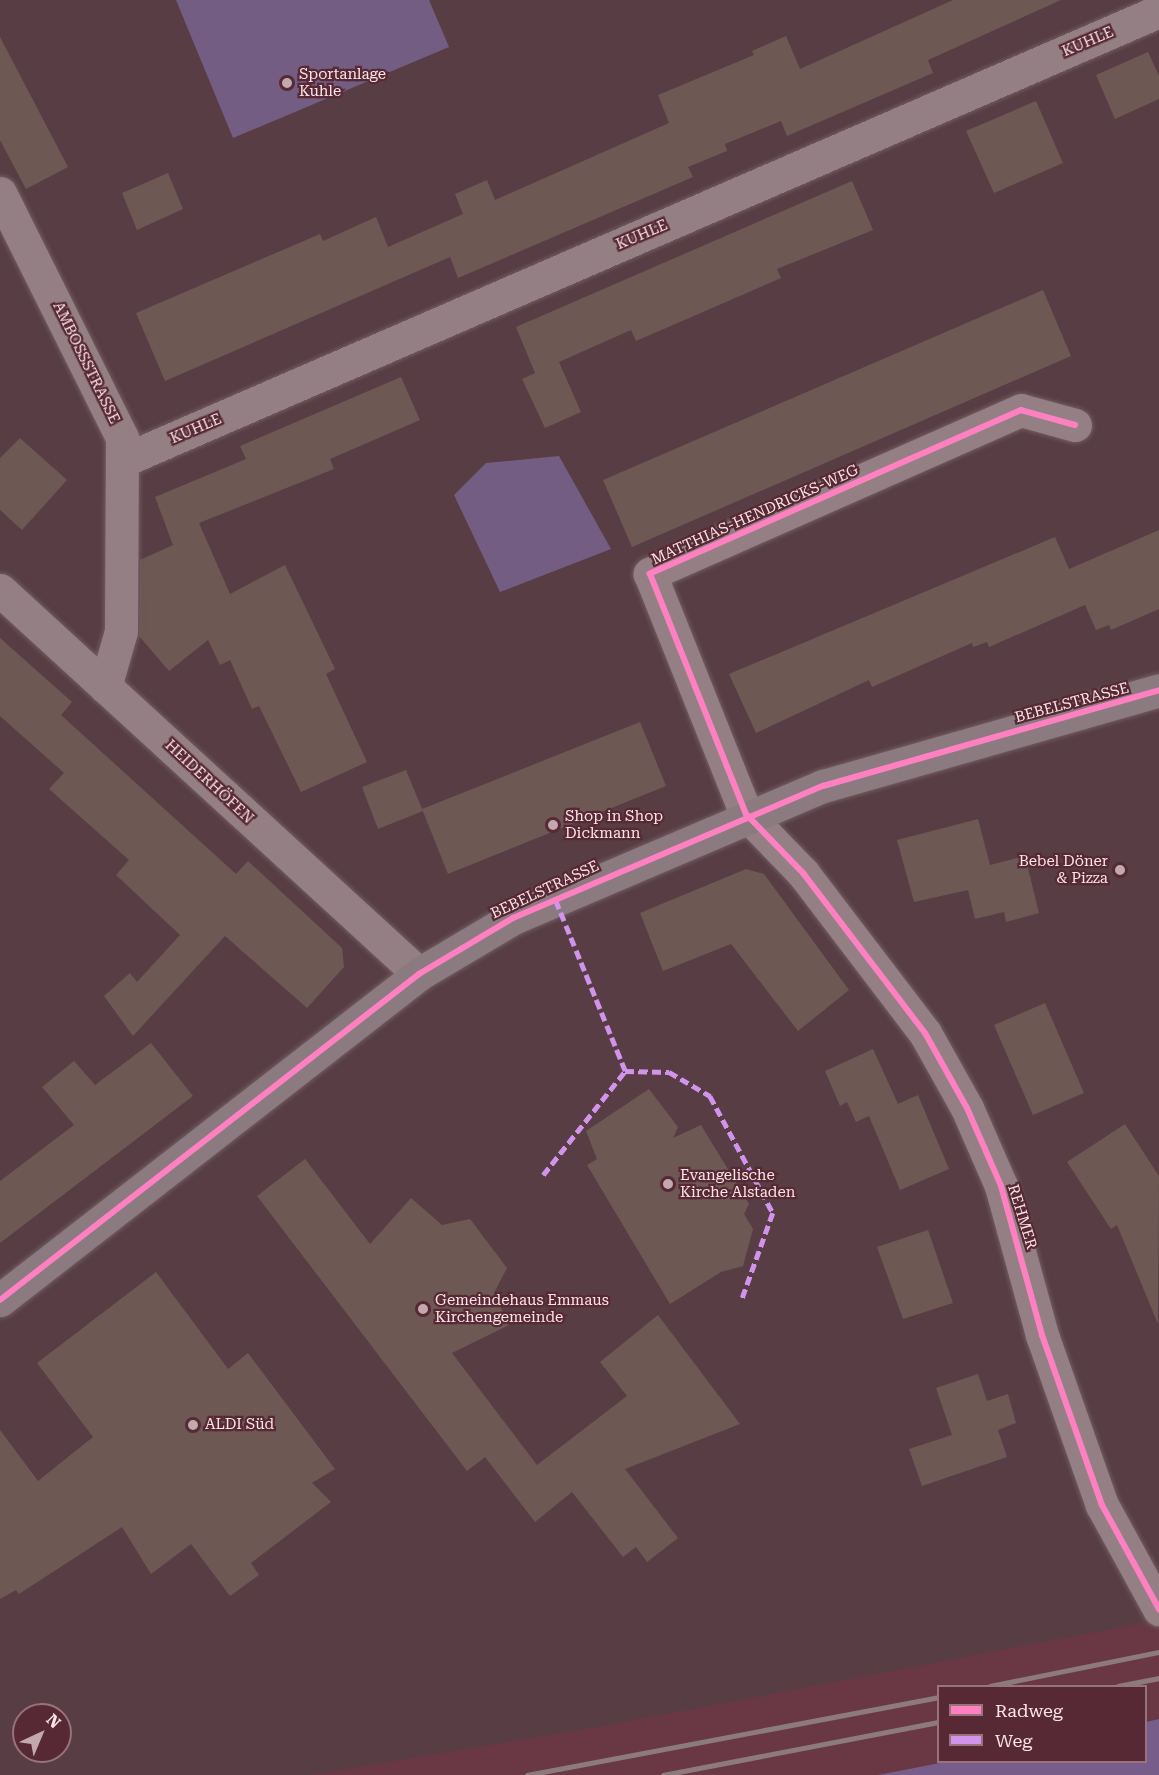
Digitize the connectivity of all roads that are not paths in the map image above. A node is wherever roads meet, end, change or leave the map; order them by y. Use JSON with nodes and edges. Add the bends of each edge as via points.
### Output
{"nodes":[{"id":1,"x":1159,"y":11,"type":"edge"},
{"id":2,"x":0,"y":192,"type":"edge"},
{"id":3,"x":1075,"y":425,"type":"dead end"},
{"id":4,"x":124,"y":460,"type":"junction"},
{"id":5,"x":0,"y":590,"type":"edge"},
{"id":6,"x":105,"y":687,"type":"junction"},
{"id":7,"x":1159,"y":690,"type":"edge"},
{"id":8,"x":746,"y":814,"type":"junction"},
{"id":9,"x":419,"y":974,"type":"junction"},
{"id":10,"x":0,"y":1300,"type":"edge"},
{"id":11,"x":1159,"y":1609,"type":"edge"}],
"edges":[{"from":1,"to":4,"type":"street","name":"KUHLE"},
{"from":2,"to":4,"type":"street","name":"AMBOSSSTRASSE","via":[[100,384]]},
{"from":3,"to":8,"type":"street","name":"MATTHIAS-HENDRICKS-WEG","via":[[1022,410],[650,574]]},
{"from":4,"to":6,"type":"street","name":"AMBOSSSTRASSE","via":[[121,631]]},
{"from":5,"to":6,"type":"street","name":"HEIDERHÖFEN"},
{"from":6,"to":9,"type":"street","name":"HEIDERHÖFEN"},
{"from":7,"to":8,"type":"street","name":"BEBELSTRASSE","via":[[887,766]]},
{"from":8,"to":9,"type":"street","name":"BEBELSTRASSE","via":[[513,918]]},
{"from":8,"to":11,"type":"street","name":"REHMER","via":[[810,882],[948,1071],[1001,1186],[1042,1335],[1102,1505]]},
{"from":9,"to":10,"type":"street","name":"BEBELSTRASSE"}]}
